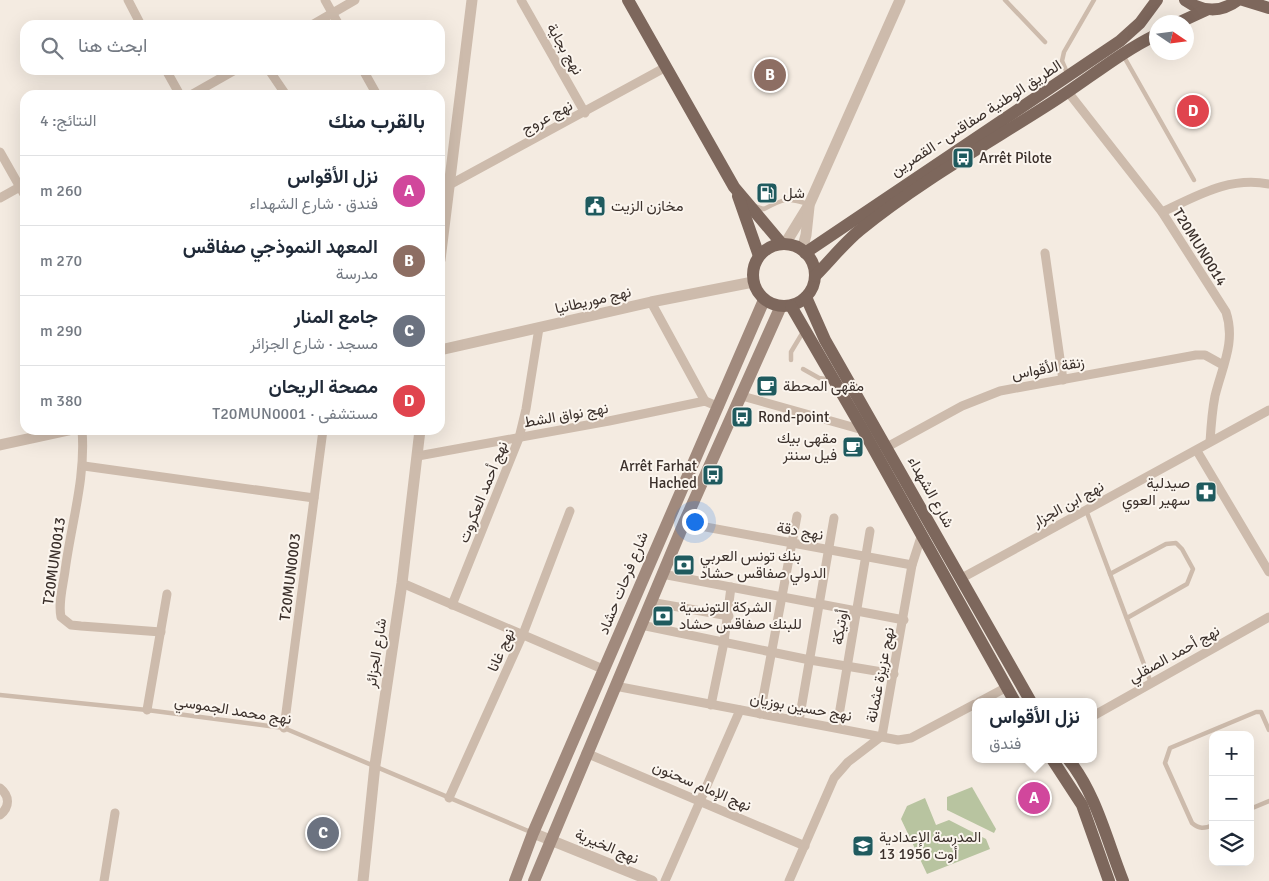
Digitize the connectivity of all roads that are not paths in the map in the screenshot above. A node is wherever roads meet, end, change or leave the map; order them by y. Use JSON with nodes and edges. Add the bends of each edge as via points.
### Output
{"nodes":[{"id":1,"x":128,"y":0,"type":"edge"},
{"id":2,"x":325,"y":0,"type":"edge"},
{"id":3,"x":355,"y":0,"type":"edge"},
{"id":4,"x":472,"y":0,"type":"edge"},
{"id":5,"x":521,"y":0,"type":"edge"},
{"id":6,"x":628,"y":0,"type":"edge"},
{"id":7,"x":900,"y":0,"type":"edge"},
{"id":8,"x":1006,"y":0,"type":"edge"},
{"id":9,"x":1094,"y":0,"type":"edge"},
{"id":10,"x":1157,"y":0,"type":"edge"},
{"id":11,"x":1185,"y":0,"type":"edge"},
{"id":12,"x":1238,"y":0,"type":"edge"},
{"id":13,"x":1243,"y":0,"type":"edge"},
{"id":14,"x":1269,"y":8,"type":"edge"},
{"id":15,"x":1206,"y":10,"type":"junction"},
{"id":16,"x":332,"y":13,"type":"junction"},
{"id":17,"x":1194,"y":16,"type":"edge"},
{"id":18,"x":139,"y":20,"type":"edge"},
{"id":19,"x":320,"y":20,"type":"edge"},
{"id":20,"x":336,"y":20,"type":"edge"},
{"id":21,"x":1149,"y":39,"type":"edge"},
{"id":22,"x":1045,"y":42,"type":"dead end"},
{"id":23,"x":1122,"y":54,"type":"junction"},
{"id":24,"x":666,"y":67,"type":"junction"},
{"id":25,"x":169,"y":75,"type":"edge"},
{"id":26,"x":225,"y":75,"type":"edge"},
{"id":27,"x":272,"y":75,"type":"edge"},
{"id":28,"x":366,"y":75,"type":"edge"},
{"id":29,"x":1069,"y":77,"type":"junction"},
{"id":30,"x":177,"y":90,"type":"edge"},
{"id":31,"x":200,"y":90,"type":"edge"},
{"id":32,"x":283,"y":90,"type":"edge"},
{"id":33,"x":374,"y":90,"type":"edge"},
{"id":34,"x":1068,"y":92,"type":"junction"},
{"id":35,"x":585,"y":113,"type":"junction"},
{"id":36,"x":0,"y":152,"type":"edge"},
{"id":37,"x":1194,"y":180,"type":"dead end"},
{"id":38,"x":20,"y":182,"type":"edge"},
{"id":39,"x":1269,"y":184,"type":"edge"},
{"id":40,"x":20,"y":186,"type":"edge"},
{"id":41,"x":734,"y":186,"type":"junction"},
{"id":42,"x":445,"y":187,"type":"edge"},
{"id":43,"x":0,"y":198,"type":"edge"},
{"id":44,"x":750,"y":205,"type":"junction"},
{"id":45,"x":809,"y":205,"type":"junction"},
{"id":46,"x":1162,"y":212,"type":"junction"},
{"id":47,"x":784,"y":244,"type":"junction"},
{"id":48,"x":804,"y":252,"type":"junction"},
{"id":49,"x":1046,"y":253,"type":"dead end"},
{"id":50,"x":759,"y":256,"type":"junction"},
{"id":51,"x":815,"y":276,"type":"junction"},
{"id":52,"x":753,"y":282,"type":"junction"},
{"id":53,"x":806,"y":297,"type":"junction"},
{"id":54,"x":764,"y":300,"type":"junction"},
{"id":55,"x":651,"y":302,"type":"junction"},
{"id":56,"x":786,"y":306,"type":"junction"},
{"id":57,"x":539,"y":328,"type":"junction"},
{"id":58,"x":805,"y":329,"type":"junction"},
{"id":59,"x":445,"y":349,"type":"edge"},
{"id":60,"x":791,"y":360,"type":"dead end"},
{"id":61,"x":1223,"y":365,"type":"junction"},
{"id":62,"x":803,"y":369,"type":"dead end"},
{"id":63,"x":834,"y":380,"type":"junction"},
{"id":64,"x":1063,"y":380,"type":"junction"},
{"id":65,"x":742,"y":396,"type":"junction"},
{"id":66,"x":705,"y":401,"type":"junction"},
{"id":67,"x":719,"y":407,"type":"junction"},
{"id":68,"x":1269,"y":410,"type":"edge"},
{"id":69,"x":864,"y":430,"type":"junction"},
{"id":70,"x":46,"y":435,"type":"edge"},
{"id":71,"x":82,"y":435,"type":"edge"},
{"id":72,"x":322,"y":435,"type":"edge"},
{"id":73,"x":420,"y":435,"type":"edge"},
{"id":74,"x":519,"y":438,"type":"junction"},
{"id":75,"x":1210,"y":442,"type":"junction"},
{"id":76,"x":0,"y":445,"type":"edge"},
{"id":77,"x":887,"y":447,"type":"junction"},
{"id":78,"x":1197,"y":451,"type":"junction"},
{"id":79,"x":418,"y":456,"type":"junction"},
{"id":80,"x":84,"y":466,"type":"junction"},
{"id":81,"x":314,"y":498,"type":"junction"},
{"id":82,"x":1086,"y":510,"type":"junction"},
{"id":83,"x":570,"y":511,"type":"dead end"},
{"id":84,"x":797,"y":516,"type":"dead end"},
{"id":85,"x":834,"y":518,"type":"dead end"},
{"id":86,"x":684,"y":523,"type":"junction"},
{"id":87,"x":870,"y":531,"type":"dead end"},
{"id":88,"x":922,"y":534,"type":"junction"},
{"id":89,"x":792,"y":543,"type":"junction"},
{"id":90,"x":828,"y":550,"type":"junction"},
{"id":91,"x":865,"y":557,"type":"junction"},
{"id":92,"x":912,"y":565,"type":"junction"},
{"id":93,"x":1269,"y":572,"type":"edge"},
{"id":94,"x":662,"y":574,"type":"junction"},
{"id":95,"x":1110,"y":574,"type":"junction"},
{"id":96,"x":960,"y":579,"type":"junction"},
{"id":97,"x":402,"y":583,"type":"junction"},
{"id":98,"x":731,"y":587,"type":"junction"},
{"id":99,"x":167,"y":594,"type":"dead end"},
{"id":100,"x":782,"y":598,"type":"junction"},
{"id":101,"x":650,"y":602,"type":"junction"},
{"id":102,"x":819,"y":604,"type":"junction"},
{"id":103,"x":452,"y":605,"type":"junction"},
{"id":104,"x":857,"y":610,"type":"junction"},
{"id":105,"x":728,"y":616,"type":"junction"},
{"id":106,"x":1269,"y":617,"type":"edge"},
{"id":107,"x":1127,"y":618,"type":"junction"},
{"id":108,"x":904,"y":620,"type":"junction"},
{"id":109,"x":641,"y":625,"type":"junction"},
{"id":110,"x":161,"y":632,"type":"junction"},
{"id":111,"x":523,"y":634,"type":"junction"},
{"id":112,"x":724,"y":642,"type":"junction"},
{"id":113,"x":772,"y":652,"type":"junction"},
{"id":114,"x":810,"y":660,"type":"junction"},
{"id":115,"x":848,"y":667,"type":"junction"},
{"id":116,"x":605,"y":670,"type":"junction"},
{"id":117,"x":894,"y":674,"type":"junction"},
{"id":118,"x":1151,"y":683,"type":"junction"},
{"id":119,"x":615,"y":686,"type":"junction"},
{"id":120,"x":1007,"y":687,"type":"junction"},
{"id":121,"x":0,"y":695,"type":"edge"},
{"id":122,"x":986,"y":698,"type":"edge"},
{"id":123,"x":1013,"y":698,"type":"edge"},
{"id":124,"x":1029,"y":698,"type":"edge"},
{"id":125,"x":710,"y":705,"type":"junction"},
{"id":126,"x":972,"y":706,"type":"edge"},
{"id":127,"x":147,"y":710,"type":"junction"},
{"id":128,"x":740,"y":710,"type":"junction"},
{"id":129,"x":760,"y":714,"type":"junction"},
{"id":130,"x":1097,"y":714,"type":"edge"},
{"id":131,"x":799,"y":721,"type":"junction"},
{"id":132,"x":837,"y":727,"type":"junction"},
{"id":133,"x":284,"y":728,"type":"junction"},
{"id":134,"x":1269,"y":730,"type":"edge"},
{"id":135,"x":882,"y":736,"type":"junction"},
{"id":136,"x":586,"y":753,"type":"junction"},
{"id":137,"x":1055,"y":763,"type":"edge"},
{"id":138,"x":1071,"y":763,"type":"edge"},
{"id":139,"x":375,"y":765,"type":"junction"},
{"id":140,"x":0,"y":788,"type":"edge"},
{"id":141,"x":449,"y":798,"type":"junction"},
{"id":142,"x":702,"y":800,"type":"junction"},
{"id":143,"x":1269,"y":801,"type":"edge"},
{"id":144,"x":1254,"y":807,"type":"edge"},
{"id":145,"x":115,"y":813,"type":"dead end"},
{"id":146,"x":0,"y":815,"type":"edge"},
{"id":147,"x":1209,"y":826,"type":"edge"},
{"id":148,"x":533,"y":833,"type":"junction"},
{"id":149,"x":550,"y":838,"type":"junction"},
{"id":150,"x":805,"y":846,"type":"junction"},
{"id":151,"x":104,"y":881,"type":"edge"},
{"id":152,"x":362,"y":881,"type":"edge"},
{"id":153,"x":515,"y":881,"type":"edge"},
{"id":154,"x":534,"y":881,"type":"edge"},
{"id":155,"x":652,"y":881,"type":"edge"},
{"id":156,"x":665,"y":881,"type":"edge"},
{"id":157,"x":790,"y":881,"type":"edge"},
{"id":158,"x":1109,"y":881,"type":"edge"},
{"id":159,"x":1123,"y":881,"type":"edge"}],
"edges":[{"from":1,"to":18,"type":"street"},
{"from":2,"to":16,"type":"street"},
{"from":3,"to":16,"type":"street"},
{"from":4,"to":42,"type":"street"},
{"from":5,"to":35,"type":"street","name":"نهج بجاية"},
{"from":6,"to":24,"type":"main road"},
{"from":7,"to":45,"type":"street"},
{"from":8,"to":22,"type":"lane"},
{"from":9,"to":29,"type":"lane","via":[[1064,52],[1062,61]]},
{"from":10,"to":29,"type":"main road","name":"الطريق الوطنية صفاقس - القصرين","via":[[1140,23],[1120,41]]},
{"from":11,"to":15,"type":"main road"},
{"from":12,"to":15,"type":"main road","via":[[1224,8]]},
{"from":13,"to":14,"type":"main road"},
{"from":15,"to":17,"type":"main road"},
{"from":16,"to":19,"type":"street"},
{"from":16,"to":20,"type":"street"},
{"from":21,"to":23,"type":"main road","name":"الطريق الوطنية صفاقس - القصرين"},
{"from":23,"to":34,"type":"main road","name":"الطريق الوطنية صفاقس - القصرين"},
{"from":23,"to":37,"type":"lane"},
{"from":24,"to":35,"type":"street","name":"نهج عروج"},
{"from":24,"to":41,"type":"main road"},
{"from":25,"to":30,"type":"street"},
{"from":26,"to":31,"type":"street"},
{"from":27,"to":32,"type":"street"},
{"from":28,"to":33,"type":"street"},
{"from":29,"to":48,"type":"main road","name":"الطريق الوطنية صفاقس - القصرين"},
{"from":34,"to":46,"type":"street","name":"T20MUN0014"},
{"from":34,"to":51,"type":"main road","name":"الطريق الوطنية صفاقس - القصرين","via":[[963,158],[860,230]]},
{"from":35,"to":42,"type":"street","name":"نهج عروج"},
{"from":36,"to":38,"type":"street"},
{"from":39,"to":46,"type":"street","via":[[1227,184]]},
{"from":40,"to":43,"type":"street"},
{"from":41,"to":44,"type":"main road"},
{"from":41,"to":50,"type":"main road"},
{"from":44,"to":45,"type":"lane","via":[[764,209],[782,199]]},
{"from":44,"to":47,"type":"main road"},
{"from":45,"to":47,"type":"street"},
{"from":45,"to":48,"type":"street"},
{"from":46,"to":61,"type":"street","name":"T20MUN0014","via":[[1226,312],[1231,334]]},
{"from":47,"to":48,"type":"main road"},
{"from":47,"to":50,"type":"main road","via":[[773,246]]},
{"from":48,"to":51,"type":"main road","via":[[811,260]]},
{"from":49,"to":64,"type":"street"},
{"from":50,"to":52,"type":"main road"},
{"from":51,"to":53,"type":"main road"},
{"from":52,"to":54,"type":"main road"},
{"from":52,"to":55,"type":"street","name":"نهج موريطانيا"},
{"from":53,"to":56,"type":"main road"},
{"from":53,"to":77,"type":"main road","name":"شارع الشهداء","via":[[825,340]]},
{"from":54,"to":56,"type":"main road"},
{"from":54,"to":67,"type":"main road","name":"شارع فرحات حشاد"},
{"from":55,"to":57,"type":"street","name":"نهج موريطانيا"},
{"from":55,"to":66,"type":"street"},
{"from":56,"to":58,"type":"main road","name":"شارع الشهداء"},
{"from":56,"to":65,"type":"main road"},
{"from":57,"to":59,"type":"street","name":"نهج موريطانيا"},
{"from":57,"to":74,"type":"street","name":"نهج أحمد العكروت"},
{"from":58,"to":60,"type":"lane"},
{"from":58,"to":63,"type":"main road","name":"شارع الشهداء"},
{"from":61,"to":64,"type":"street","name":"زنقة الأقواس","via":[[1205,355],[1196,355]]},
{"from":61,"to":75,"type":"street","name":"T20MUN0014","via":[[1212,412]]},
{"from":62,"to":63,"type":"lane","via":[[819,378]]},
{"from":63,"to":69,"type":"main road","name":"شارع الشهداء"},
{"from":64,"to":77,"type":"street","name":"زنقة الأقواس","via":[[989,395]]},
{"from":65,"to":69,"type":"street"},
{"from":65,"to":86,"type":"main road"},
{"from":66,"to":67,"type":"street"},
{"from":66,"to":74,"type":"street","name":"نهج نواق الشط"},
{"from":67,"to":116,"type":"main road","name":"شارع فرحات حشاد","via":[[660,536]]},
{"from":68,"to":75,"type":"street","name":"نهج ابن الجزار"},
{"from":69,"to":88,"type":"main road","name":"شارع الشهداء"},
{"from":70,"to":76,"type":"street"},
{"from":71,"to":80,"type":"street"},
{"from":72,"to":81,"type":"street","name":"T20MUN0003"},
{"from":73,"to":79,"type":"street","name":"شارع الجزائر"},
{"from":74,"to":79,"type":"street","name":"نهج نواق الشط"},
{"from":74,"to":103,"type":"street","name":"نهج أحمد العكروت"},
{"from":75,"to":78,"type":"street","name":"نهج ابن الجزار"},
{"from":77,"to":96,"type":"main road","name":"شارع الشهداء"},
{"from":78,"to":82,"type":"street","name":"نهج ابن الجزار"},
{"from":78,"to":93,"type":"street"},
{"from":79,"to":97,"type":"street","name":"شارع الجزائر"},
{"from":80,"to":81,"type":"street"},
{"from":80,"to":110,"type":"street","name":"T20MUN0013","via":[[66,558],[61,617],[76,626]]},
{"from":81,"to":133,"type":"street","name":"T20MUN0003"},
{"from":82,"to":95,"type":"lane"},
{"from":82,"to":96,"type":"street","name":"نهج ابن الجزار"},
{"from":83,"to":111,"type":"street","name":"نهج غانا"},
{"from":84,"to":89,"type":"street"},
{"from":85,"to":90,"type":"street"},
{"from":86,"to":89,"type":"street","name":"نهج دقة"},
{"from":86,"to":94,"type":"main road"},
{"from":87,"to":91,"type":"street","name":"أوتيكة"},
{"from":88,"to":92,"type":"street","name":"نهج عزيزة عثمانة"},
{"from":88,"to":120,"type":"main road","name":"شارع الشهداء"},
{"from":89,"to":90,"type":"street","name":"نهج دقة"},
{"from":89,"to":100,"type":"street"},
{"from":90,"to":91,"type":"street","name":"نهج دقة"},
{"from":90,"to":102,"type":"street"},
{"from":91,"to":92,"type":"street","name":"نهج دقة"},
{"from":91,"to":104,"type":"street","name":"أوتيكة"},
{"from":92,"to":108,"type":"street","name":"نهج عزيزة عثمانة"},
{"from":94,"to":98,"type":"street"},
{"from":94,"to":101,"type":"main road"},
{"from":95,"to":107,"type":"lane"},
{"from":95,"to":107,"type":"lane","via":[[1166,544],[1176,543],[1193,569],[1186,584]]},
{"from":96,"to":124,"type":"main road","name":"شارع الشهداء"},
{"from":97,"to":103,"type":"street"},
{"from":97,"to":139,"type":"street","name":"شارع الجزائر"},
{"from":98,"to":100,"type":"street"},
{"from":98,"to":105,"type":"street"},
{"from":99,"to":110,"type":"street"},
{"from":100,"to":102,"type":"street"},
{"from":100,"to":113,"type":"street"},
{"from":101,"to":105,"type":"street"},
{"from":101,"to":109,"type":"main road"},
{"from":102,"to":104,"type":"street"},
{"from":102,"to":114,"type":"street"},
{"from":103,"to":111,"type":"street"},
{"from":104,"to":108,"type":"street"},
{"from":104,"to":115,"type":"street","name":"أوتيكة"},
{"from":105,"to":112,"type":"street"},
{"from":106,"to":118,"type":"street","name":"نهج أحمد الصقلي"},
{"from":107,"to":118,"type":"lane"},
{"from":108,"to":117,"type":"street","name":"نهج عزيزة عثمانة"},
{"from":109,"to":112,"type":"street"},
{"from":109,"to":119,"type":"main road"},
{"from":110,"to":127,"type":"street"},
{"from":111,"to":116,"type":"street"},
{"from":111,"to":141,"type":"street","name":"نهج غانا"},
{"from":112,"to":113,"type":"street"},
{"from":112,"to":125,"type":"street"},
{"from":113,"to":114,"type":"street"},
{"from":113,"to":129,"type":"street"},
{"from":114,"to":115,"type":"street"},
{"from":114,"to":131,"type":"street"},
{"from":115,"to":117,"type":"street"},
{"from":115,"to":132,"type":"street","name":"أوتيكة"},
{"from":116,"to":148,"type":"main road","name":"شارع فرحات حشاد"},
{"from":117,"to":135,"type":"street","name":"نهج عزيزة عثمانة"},
{"from":118,"to":130,"type":"street","name":"نهج أحمد الصقلي"},
{"from":119,"to":125,"type":"street","name":"نهج حسين بوزيان"},
{"from":119,"to":136,"type":"main road"},
{"from":120,"to":122,"type":"street"},
{"from":120,"to":123,"type":"main road","name":"شارع الشهداء"},
{"from":121,"to":127,"type":"lane","name":"نهج محمد الجموسي"},
{"from":125,"to":128,"type":"street","name":"نهج حسين بوزيان"},
{"from":126,"to":135,"type":"street","name":"نهج حسين بوزيان","via":[[911,738],[898,740]]},
{"from":127,"to":133,"type":"lane","name":"نهج محمد الجموسي"},
{"from":128,"to":129,"type":"street","name":"نهج حسين بوزيان"},
{"from":128,"to":142,"type":"street"},
{"from":129,"to":131,"type":"street","name":"نهج حسين بوزيان"},
{"from":131,"to":132,"type":"street","name":"نهج حسين بوزيان"},
{"from":132,"to":135,"type":"street","name":"نهج حسين بوزيان"},
{"from":133,"to":139,"type":"lane","name":"نهج محمد الجموسي"},
{"from":134,"to":147,"type":"lane","via":[[1261,712],[1256,712],[1170,748],[1165,763],[1192,822],[1198,828]]},
{"from":135,"to":150,"type":"street","name":"نهج عزيزة عثمانة","via":[[855,756],[834,778]]},
{"from":136,"to":142,"type":"street","name":"نهج الإمام سحنون"},
{"from":136,"to":149,"type":"main road"},
{"from":137,"to":158,"type":"main road","via":[[1082,805]]},
{"from":138,"to":159,"type":"main road","via":[[1090,797]]},
{"from":139,"to":141,"type":"lane","name":"نهج محمد الجموسي"},
{"from":139,"to":152,"type":"street","name":"شارع الجزائر"},
{"from":140,"to":146,"type":"street","via":[[8,802],[5,812]]},
{"from":141,"to":148,"type":"lane","name":"نهج محمد الجموسي"},
{"from":142,"to":150,"type":"street","name":"نهج الإمام سحنون"},
{"from":142,"to":156,"type":"street"},
{"from":143,"to":144,"type":"lane"},
{"from":145,"to":151,"type":"street"},
{"from":148,"to":149,"type":"street","name":"نهج الخيرية"},
{"from":148,"to":153,"type":"main road","name":"شارع فرحات حشاد"},
{"from":149,"to":154,"type":"main road"},
{"from":149,"to":155,"type":"street","name":"نهج الخيرية"},
{"from":150,"to":157,"type":"street","name":"نهج عزيزة عثمانة"}]}
